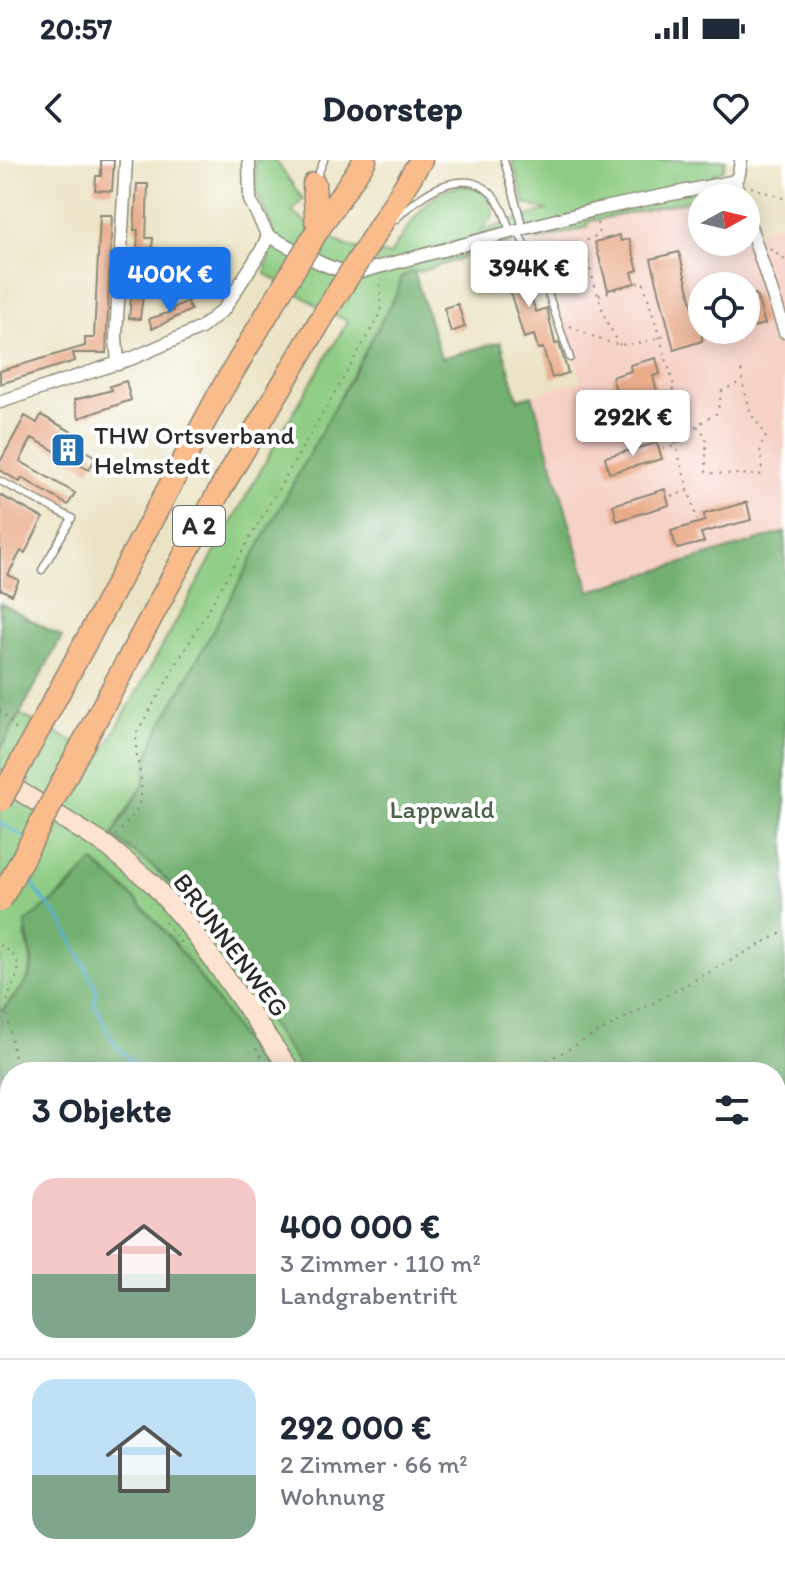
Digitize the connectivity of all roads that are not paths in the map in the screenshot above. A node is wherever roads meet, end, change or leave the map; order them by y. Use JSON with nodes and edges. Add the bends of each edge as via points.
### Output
{"nodes":[{"id":1,"x":126,"y":160,"type":"edge"},
{"id":2,"x":249,"y":160,"type":"edge"},
{"id":3,"x":324,"y":160,"type":"edge"},
{"id":4,"x":365,"y":160,"type":"edge"},
{"id":5,"x":421,"y":160,"type":"edge"},
{"id":6,"x":504,"y":160,"type":"edge"},
{"id":7,"x":741,"y":160,"type":"edge"},
{"id":8,"x":735,"y":181,"type":"junction"},
{"id":9,"x":314,"y":184,"type":"joint"},
{"id":10,"x":736,"y":184,"type":"edge"},
{"id":11,"x":516,"y":230,"type":"junction"},
{"id":12,"x":317,"y":231,"type":"junction"},
{"id":13,"x":268,"y":236,"type":"junction"},
{"id":14,"x":363,"y":253,"type":"junction"},
{"id":15,"x":760,"y":255,"type":"edge"},
{"id":16,"x":785,"y":332,"type":"edge"},
{"id":17,"x":570,"y":358,"type":"dead end"},
{"id":18,"x":118,"y":364,"type":"junction"},
{"id":19,"x":0,"y":402,"type":"edge"},
{"id":20,"x":0,"y":481,"type":"edge"},
{"id":21,"x":42,"y":570,"type":"dead end"},
{"id":22,"x":0,"y":779,"type":"edge"},
{"id":23,"x":0,"y":801,"type":"edge"},
{"id":24,"x":0,"y":901,"type":"edge"},
{"id":25,"x":285,"y":1062,"type":"edge"}],
"edges":[{"from":1,"to":18,"type":"street"},
{"from":2,"to":13,"type":"street","via":[[250,200]]},
{"from":3,"to":9,"type":"lane"},
{"from":4,"to":12,"type":"highway","number":"A 2"},
{"from":5,"to":14,"type":"highway","number":"A 2"},
{"from":6,"to":11,"type":"lane"},
{"from":7,"to":8,"type":"street"},
{"from":8,"to":10,"type":"street"},
{"from":8,"to":11,"type":"street"},
{"from":9,"to":12,"type":"highway"},
{"from":11,"to":13,"type":"street","via":[[356,273],[340,272]]},
{"from":11,"to":14,"type":"lane","via":[[493,190],[470,176],[457,177],[427,190]]},
{"from":11,"to":17,"type":"lane","via":[[537,268]]},
{"from":12,"to":23,"type":"highway","number":"A 2","bridge":true,"via":[[221,391]]},
{"from":13,"to":18,"type":"street","via":[[214,319]]},
{"from":14,"to":24,"type":"highway","number":"A 2","bridge":true,"via":[[208,511]]},
{"from":15,"to":16,"type":"street"},
{"from":18,"to":19,"type":"street"},
{"from":20,"to":21,"type":"lane","via":[[72,518]]},
{"from":22,"to":25,"type":"main road","name":"BRUNNENWEG","via":[[107,846],[153,884]]}]}
